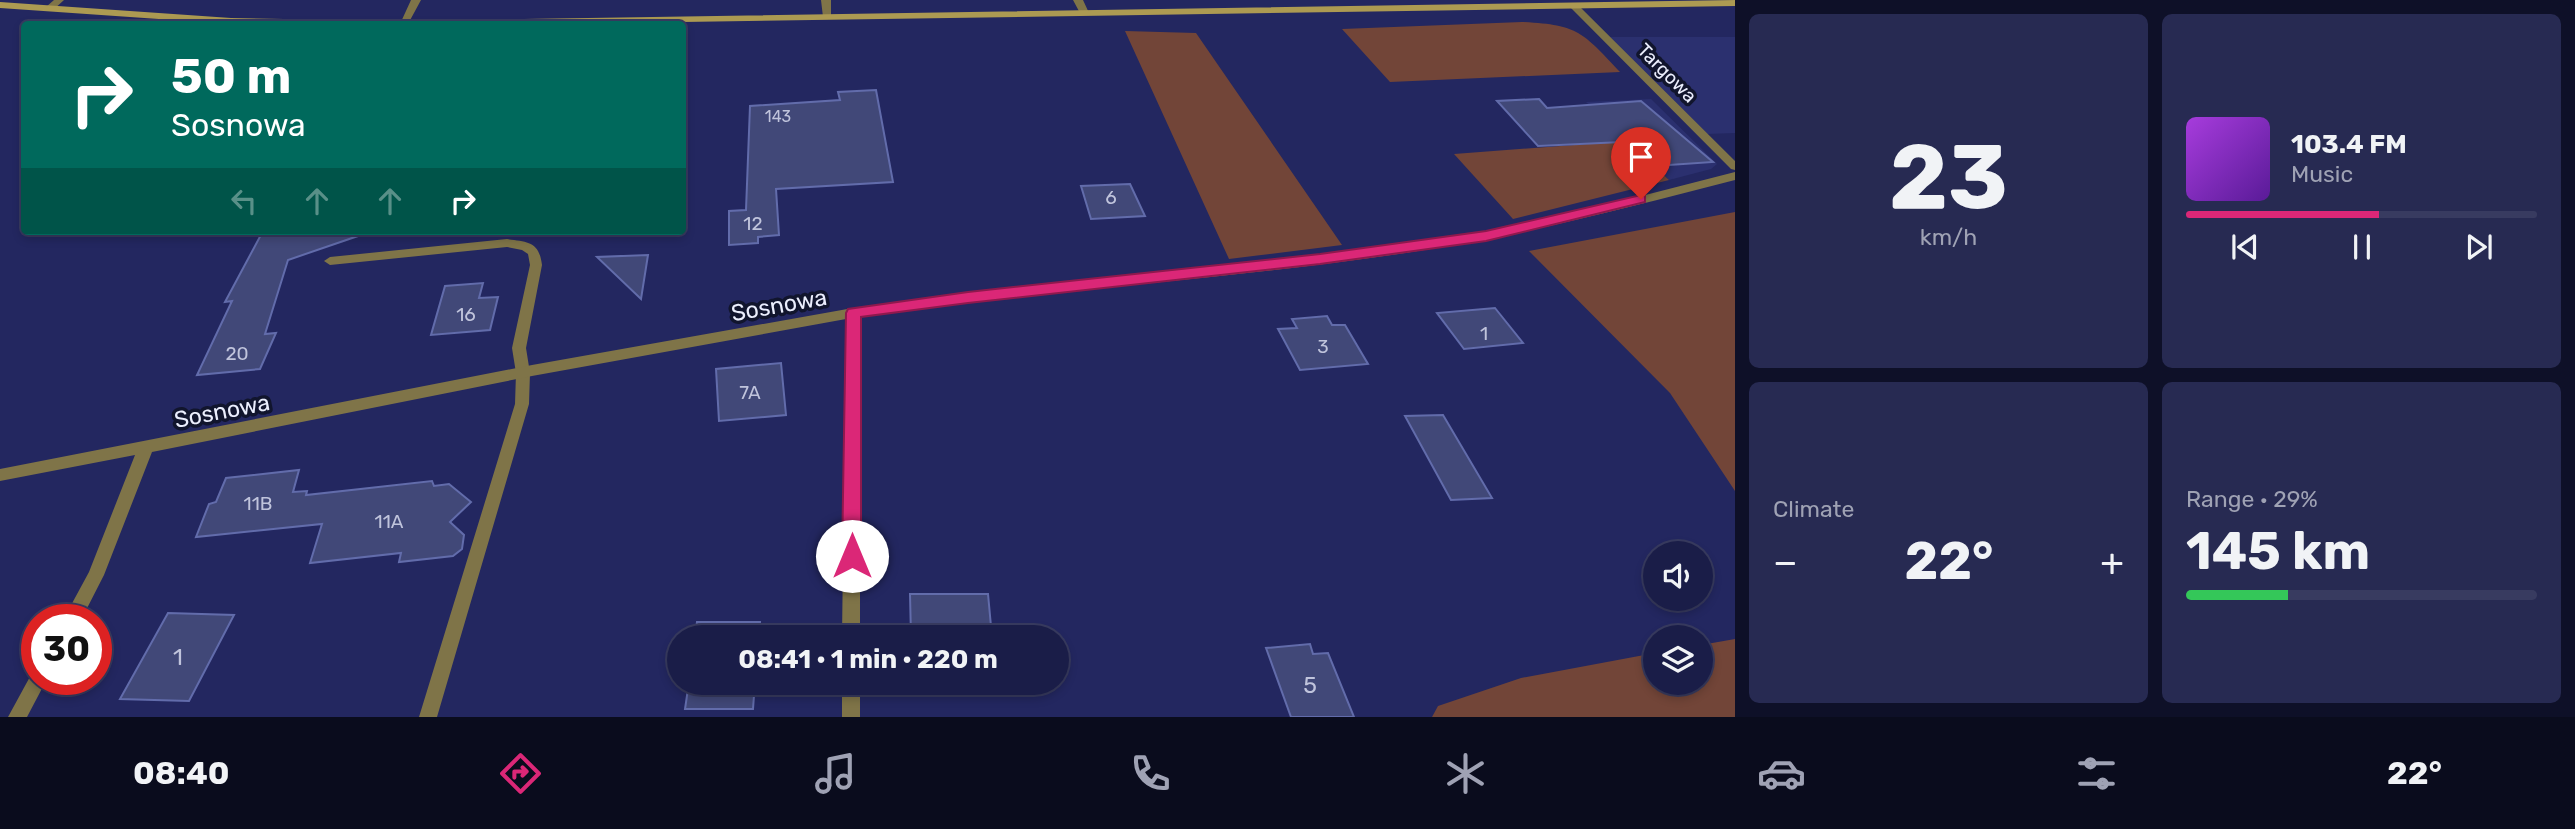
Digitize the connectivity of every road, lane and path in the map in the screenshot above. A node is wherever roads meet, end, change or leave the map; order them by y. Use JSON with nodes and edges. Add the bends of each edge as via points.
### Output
{"nodes":[{"id":1,"x":59,"y":0,"type":"edge"},
{"id":2,"x":416,"y":0,"type":"edge"},
{"id":3,"x":826,"y":0,"type":"edge"},
{"id":4,"x":1078,"y":0,"type":"edge"},
{"id":5,"x":1531,"y":3,"type":"edge"},
{"id":6,"x":1735,"y":3,"type":"edge"},
{"id":7,"x":0,"y":5,"type":"edge"},
{"id":8,"x":1573,"y":5,"type":"junction"},
{"id":9,"x":49,"y":9,"type":"junction"},
{"id":10,"x":1084,"y":13,"type":"junction"},
{"id":11,"x":828,"y":18,"type":"junction"},
{"id":12,"x":231,"y":21,"type":"edge"},
{"id":13,"x":406,"y":21,"type":"edge"},
{"id":14,"x":616,"y":21,"type":"edge"},
{"id":15,"x":1735,"y":167,"type":"edge"},
{"id":16,"x":1735,"y":176,"type":"edge"},
{"id":17,"x":330,"y":261,"type":"dead end"},
{"id":18,"x":853,"y":313,"type":"junction"},
{"id":19,"x":523,"y":373,"type":"junction"},
{"id":20,"x":146,"y":447,"type":"junction"},
{"id":21,"x":0,"y":475,"type":"edge"},
{"id":22,"x":81,"y":604,"type":"edge"},
{"id":23,"x":851,"y":625,"type":"edge"},
{"id":24,"x":29,"y":695,"type":"edge"},
{"id":25,"x":851,"y":695,"type":"edge"},
{"id":26,"x":17,"y":717,"type":"edge"},
{"id":27,"x":428,"y":717,"type":"edge"},
{"id":28,"x":851,"y":717,"type":"edge"}],
"edges":[{"from":1,"to":9,"type":"street"},
{"from":2,"to":13,"type":"street"},
{"from":3,"to":11,"type":"street"},
{"from":4,"to":10,"type":"street"},
{"from":5,"to":8,"type":"main road"},
{"from":5,"to":10,"type":"main road"},
{"from":6,"to":8,"type":"main road"},
{"from":7,"to":9,"type":"main road"},
{"from":8,"to":15,"type":"street","name":"Targowa"},
{"from":9,"to":12,"type":"main road"},
{"from":10,"to":11,"type":"main road"},
{"from":11,"to":14,"type":"main road"},
{"from":16,"to":18,"type":"street","name":"Sosnowa","via":[[1486,236]]},
{"from":17,"to":19,"type":"street","via":[[507,243],[526,246],[534,252],[536,265],[519,348]]},
{"from":18,"to":19,"type":"street","name":"Sosnowa"},
{"from":18,"to":23,"type":"street"},
{"from":19,"to":20,"type":"street","name":"Sosnowa"},
{"from":19,"to":27,"type":"street","via":[[522,404]]},
{"from":20,"to":21,"type":"street","name":"Sosnowa"},
{"from":20,"to":22,"type":"street"},
{"from":24,"to":26,"type":"street"},
{"from":25,"to":28,"type":"street"}]}
